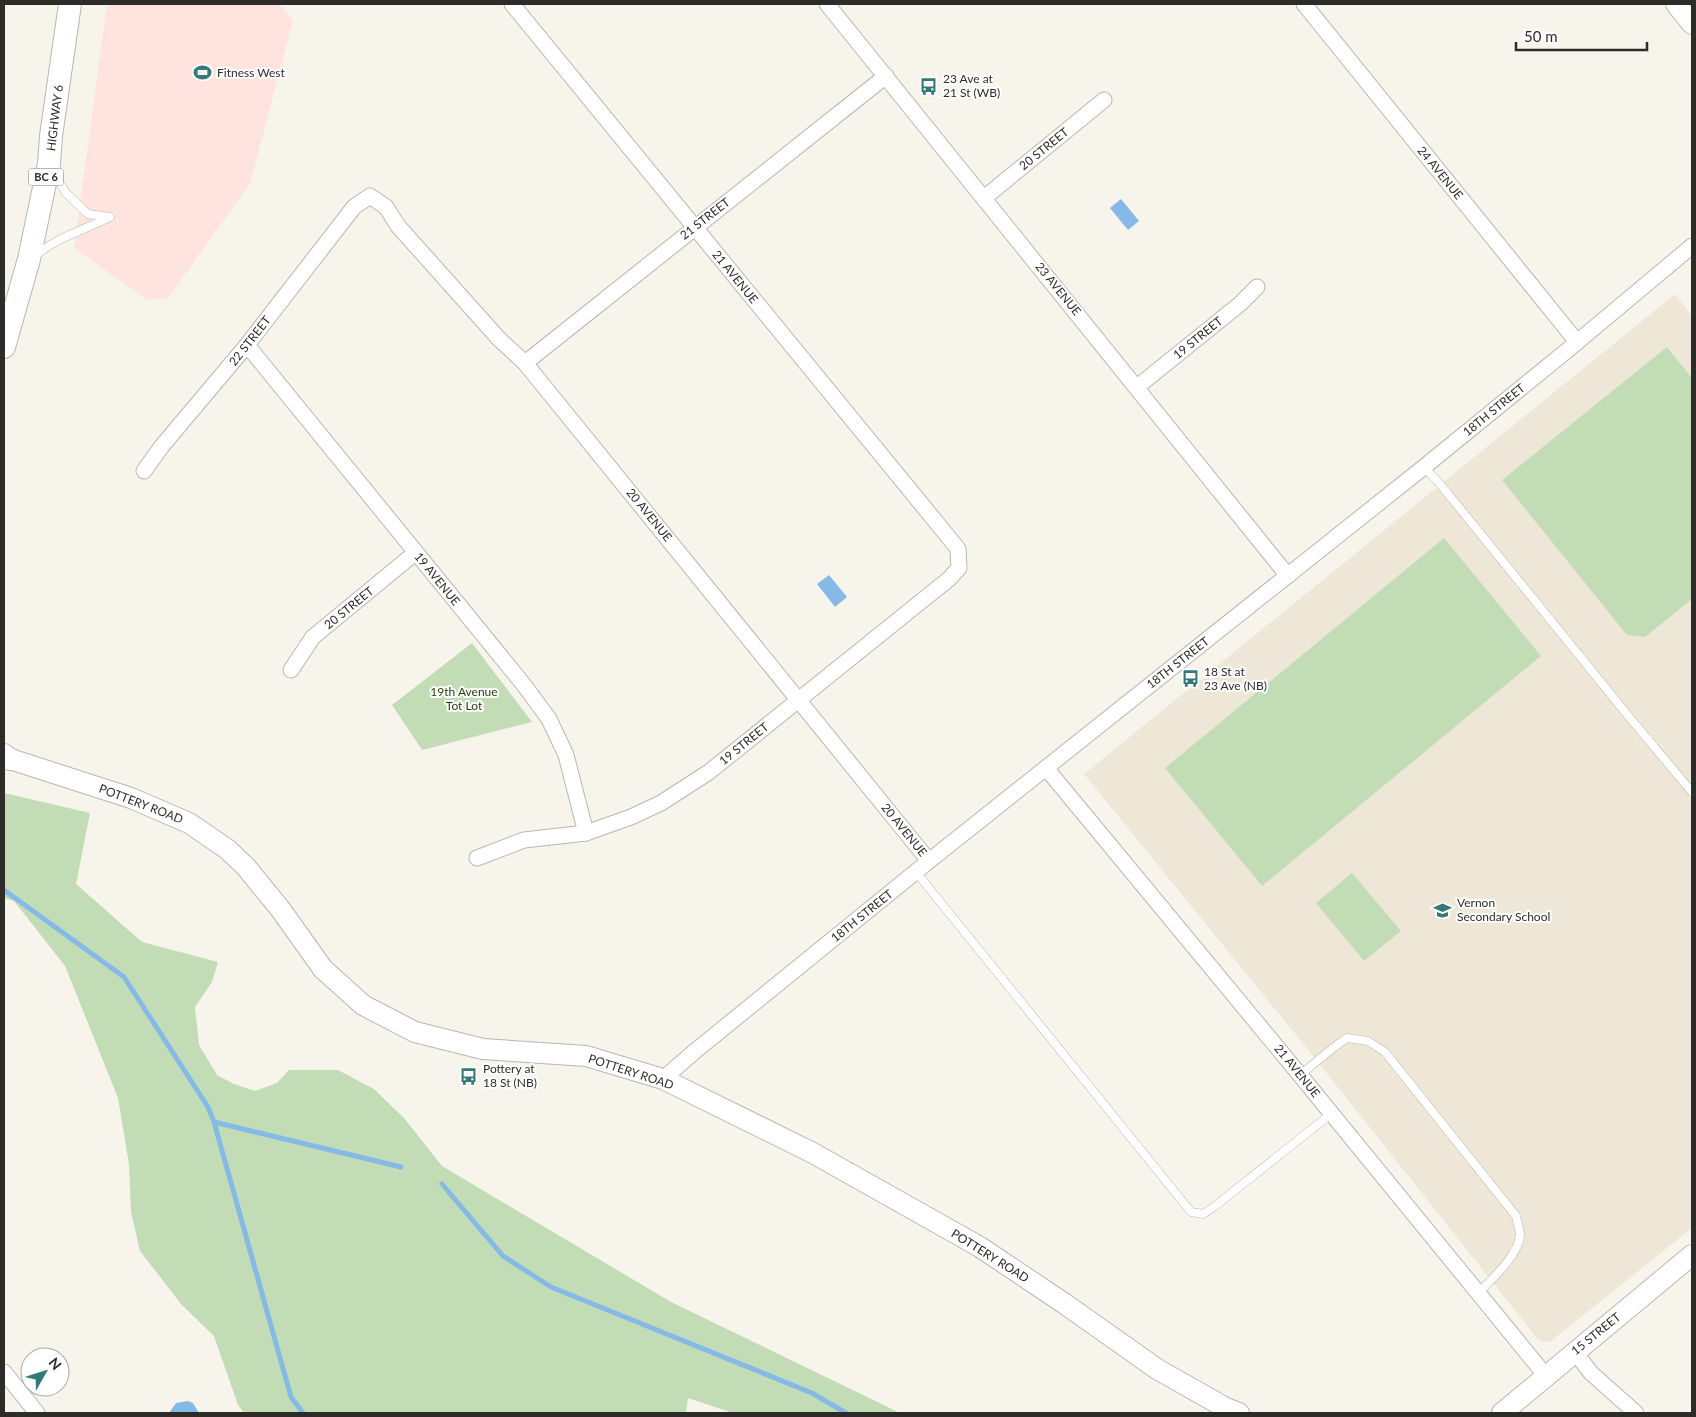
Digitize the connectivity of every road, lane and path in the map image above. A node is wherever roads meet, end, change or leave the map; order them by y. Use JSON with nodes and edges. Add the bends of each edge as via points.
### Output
{"nodes":[{"id":1,"x":70,"y":4,"type":"edge"},
{"id":2,"x":512,"y":4,"type":"edge"},
{"id":3,"x":1304,"y":4,"type":"edge"},
{"id":4,"x":1676,"y":4,"type":"edge"},
{"id":5,"x":832,"y":6,"type":"edge"},
{"id":6,"x":1692,"y":24,"type":"edge"},
{"id":7,"x":886,"y":76,"type":"junction"},
{"id":8,"x":1104,"y":100,"type":"dead end"},
{"id":9,"x":49,"y":164,"type":"junction"},
{"id":10,"x":984,"y":198,"type":"junction"},
{"id":11,"x":354,"y":208,"type":"joint"},
{"id":12,"x":695,"y":228,"type":"junction"},
{"id":13,"x":1692,"y":246,"type":"edge"},
{"id":14,"x":28,"y":261,"type":"junction"},
{"id":15,"x":1257,"y":287,"type":"dead end"},
{"id":16,"x":1577,"y":342,"type":"junction"},
{"id":17,"x":248,"y":346,"type":"junction"},
{"id":18,"x":4,"y":347,"type":"edge"},
{"id":19,"x":525,"y":362,"type":"junction"},
{"id":20,"x":1137,"y":387,"type":"junction"},
{"id":21,"x":1424,"y":467,"type":"junction"},
{"id":22,"x":144,"y":471,"type":"dead end"},
{"id":23,"x":958,"y":549,"type":"joint"},
{"id":24,"x":416,"y":553,"type":"junction"},
{"id":25,"x":1288,"y":576,"type":"junction"},
{"id":26,"x":291,"y":670,"type":"dead end"},
{"id":27,"x":799,"y":700,"type":"junction"},
{"id":28,"x":5,"y":758,"type":"edge"},
{"id":29,"x":1046,"y":768,"type":"junction"},
{"id":30,"x":1692,"y":792,"type":"edge"},
{"id":31,"x":586,"y":833,"type":"junction"},
{"id":32,"x":476,"y":858,"type":"dead end"},
{"id":33,"x":929,"y":861,"type":"junction"},
{"id":34,"x":916,"y":872,"type":"junction"},
{"id":35,"x":1300,"y":1074,"type":"junction"},
{"id":36,"x":663,"y":1079,"type":"junction"},
{"id":37,"x":1331,"y":1114,"type":"junction"},
{"id":38,"x":1692,"y":1255,"type":"edge"},
{"id":39,"x":1478,"y":1293,"type":"junction"},
{"id":40,"x":1575,"y":1352,"type":"junction"},
{"id":41,"x":4,"y":1372,"type":"edge"},
{"id":42,"x":1546,"y":1376,"type":"junction"},
{"id":43,"x":37,"y":1413,"type":"edge"},
{"id":44,"x":1239,"y":1413,"type":"edge"},
{"id":45,"x":1502,"y":1413,"type":"edge"},
{"id":46,"x":1636,"y":1413,"type":"edge"}],
"edges":[{"from":1,"to":9,"type":"main road","name":"HIGHWAY 6","number":"BC 6"},
{"from":2,"to":12,"type":"street","name":"21 AVENUE"},
{"from":3,"to":16,"type":"street","name":"24 AVENUE"},
{"from":4,"to":6,"type":"street"},
{"from":5,"to":7,"type":"street","name":"23 AVENUE"},
{"from":7,"to":10,"type":"street","name":"23 AVENUE"},
{"from":7,"to":12,"type":"street","name":"21 STREET"},
{"from":8,"to":10,"type":"street","name":"20 STREET"},
{"from":9,"to":14,"type":"main road","name":"HIGHWAY 6","number":"BC 6"},
{"from":9,"to":14,"type":"lane","via":[[66,194],[88,214],[110,218],[48,244]]},
{"from":10,"to":20,"type":"street","name":"23 AVENUE"},
{"from":11,"to":17,"type":"street","name":"22 STREET"},
{"from":11,"to":19,"type":"street","name":"20 AVENUE","via":[[370,196],[386,207],[398,226],[499,339]]},
{"from":12,"to":19,"type":"street","name":"21 STREET"},
{"from":12,"to":23,"type":"street","name":"21 AVENUE"},
{"from":13,"to":16,"type":"street","name":"18TH STREET"},
{"from":14,"to":18,"type":"main road","name":"HIGHWAY 6","number":"BC 6"},
{"from":15,"to":20,"type":"street","name":"19 STREET"},
{"from":16,"to":21,"type":"street","name":"18TH STREET"},
{"from":17,"to":22,"type":"street","name":"22 STREET"},
{"from":17,"to":24,"type":"street","name":"19 AVENUE"},
{"from":19,"to":27,"type":"street","name":"20 AVENUE"},
{"from":20,"to":25,"type":"street","name":"23 AVENUE"},
{"from":21,"to":25,"type":"street","name":"18TH STREET"},
{"from":21,"to":30,"type":"lane"},
{"from":23,"to":27,"type":"street","name":"19 STREET","via":[[958,568],[950,579]]},
{"from":24,"to":26,"type":"street","name":"20 STREET","via":[[313,637]]},
{"from":24,"to":31,"type":"street","name":"19 AVENUE","via":[[549,719],[566,755]]},
{"from":25,"to":29,"type":"street","name":"18TH STREET"},
{"from":27,"to":31,"type":"street","name":"19 STREET","via":[[688,786],[661,803]]},
{"from":27,"to":33,"type":"street","name":"20 AVENUE"},
{"from":28,"to":36,"type":"street","name":"POTTERY ROAD","via":[[131,798],[189,823],[227,849],[246,867],[324,969],[363,1006],[415,1032],[483,1049],[586,1056]]},
{"from":29,"to":33,"type":"street","name":"18TH STREET"},
{"from":29,"to":35,"type":"street","name":"21 AVENUE"},
{"from":31,"to":32,"type":"street","name":"19 STREET","via":[[524,840]]},
{"from":33,"to":34,"type":"street","name":"18TH STREET"},
{"from":34,"to":36,"type":"street","name":"18TH STREET"},
{"from":34,"to":37,"type":"lane","via":[[1191,1212],[1203,1214],[1215,1206]]},
{"from":35,"to":37,"type":"street","name":"21 AVENUE"},
{"from":35,"to":39,"type":"lane","via":[[1348,1038],[1368,1041],[1385,1052],[1516,1216],[1520,1236],[1511,1257]]},
{"from":36,"to":44,"type":"street","name":"POTTERY ROAD","via":[[813,1153],[980,1247],[1157,1369]]},
{"from":37,"to":39,"type":"street","name":"21 AVENUE"},
{"from":38,"to":40,"type":"street","name":"15 STREET"},
{"from":39,"to":42,"type":"street","name":"21 AVENUE"},
{"from":40,"to":42,"type":"street","name":"15 STREET"},
{"from":40,"to":46,"type":"street","via":[[1591,1373]]},
{"from":41,"to":43,"type":"street"},
{"from":42,"to":45,"type":"street","name":"15 STREET"}]}
